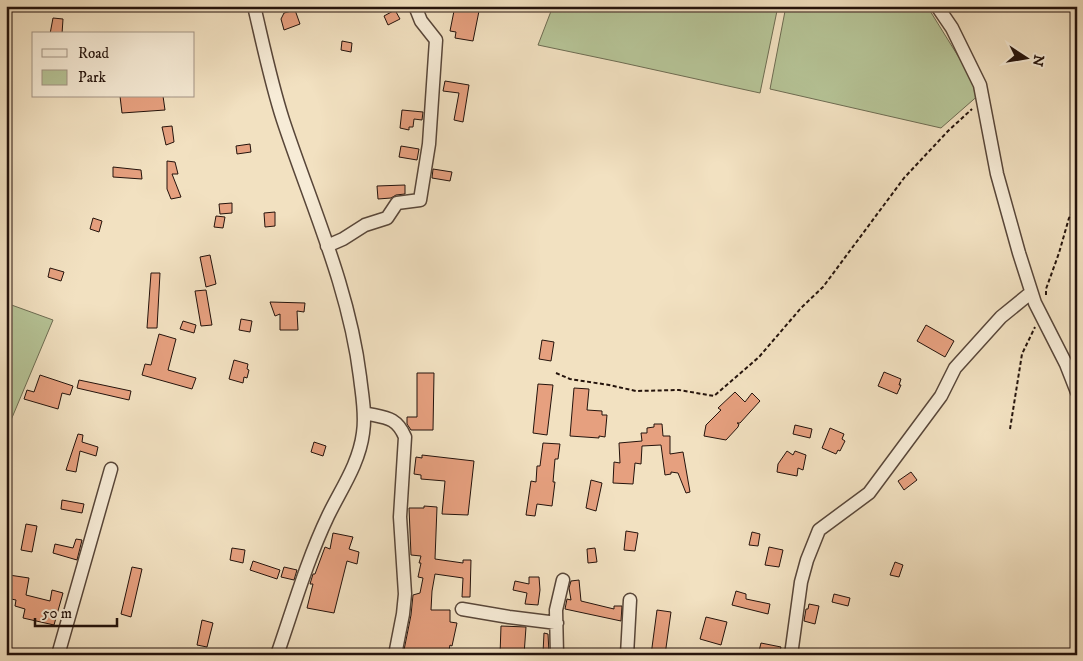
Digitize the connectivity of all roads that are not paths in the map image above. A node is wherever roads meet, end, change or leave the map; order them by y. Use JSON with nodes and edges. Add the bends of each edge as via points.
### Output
{"nodes":[{"id":1,"x":254,"y":6,"type":"edge"},
{"id":2,"x":415,"y":6,"type":"edge"},
{"id":3,"x":937,"y":6,"type":"edge"},
{"id":4,"x":327,"y":246,"type":"junction"},
{"id":5,"x":1028,"y":295,"type":"dead end"},
{"id":6,"x":1077,"y":392,"type":"edge"},
{"id":7,"x":364,"y":413,"type":"junction"},
{"id":8,"x":111,"y":469,"type":"dead end"},
{"id":9,"x":563,"y":580,"type":"dead end"},
{"id":10,"x":630,"y":600,"type":"dead end"},
{"id":11,"x":462,"y":609,"type":"dead end"},
{"id":12,"x":557,"y":623,"type":"junction"},
{"id":13,"x":58,"y":655,"type":"edge"},
{"id":14,"x":278,"y":655,"type":"edge"},
{"id":15,"x":395,"y":655,"type":"edge"},
{"id":16,"x":557,"y":655,"type":"edge"},
{"id":17,"x":627,"y":655,"type":"edge"},
{"id":18,"x":791,"y":655,"type":"edge"}],
"edges":[{"from":1,"to":4,"type":"street","via":[[282,118]]},
{"from":2,"to":4,"type":"street","via":[[421,21],[436,40],[429,144],[420,200],[397,203],[387,218]]},
{"from":3,"to":6,"type":"street","via":[[952,28],[980,85],[999,183],[1019,253],[1036,304]]},
{"from":4,"to":7,"type":"street","via":[[349,313]]},
{"from":5,"to":18,"type":"street","via":[[1000,317],[955,368],[942,396],[869,493],[819,530],[802,582]]},
{"from":7,"to":14,"type":"street","via":[[363,433],[350,476],[320,534]]},
{"from":7,"to":15,"type":"street","via":[[394,420],[405,438],[400,517],[405,594]]},
{"from":8,"to":13,"type":"street"},
{"from":9,"to":12,"type":"street","via":[[556,610]]},
{"from":10,"to":17,"type":"street"},
{"from":11,"to":12,"type":"street"},
{"from":12,"to":16,"type":"street"}]}
